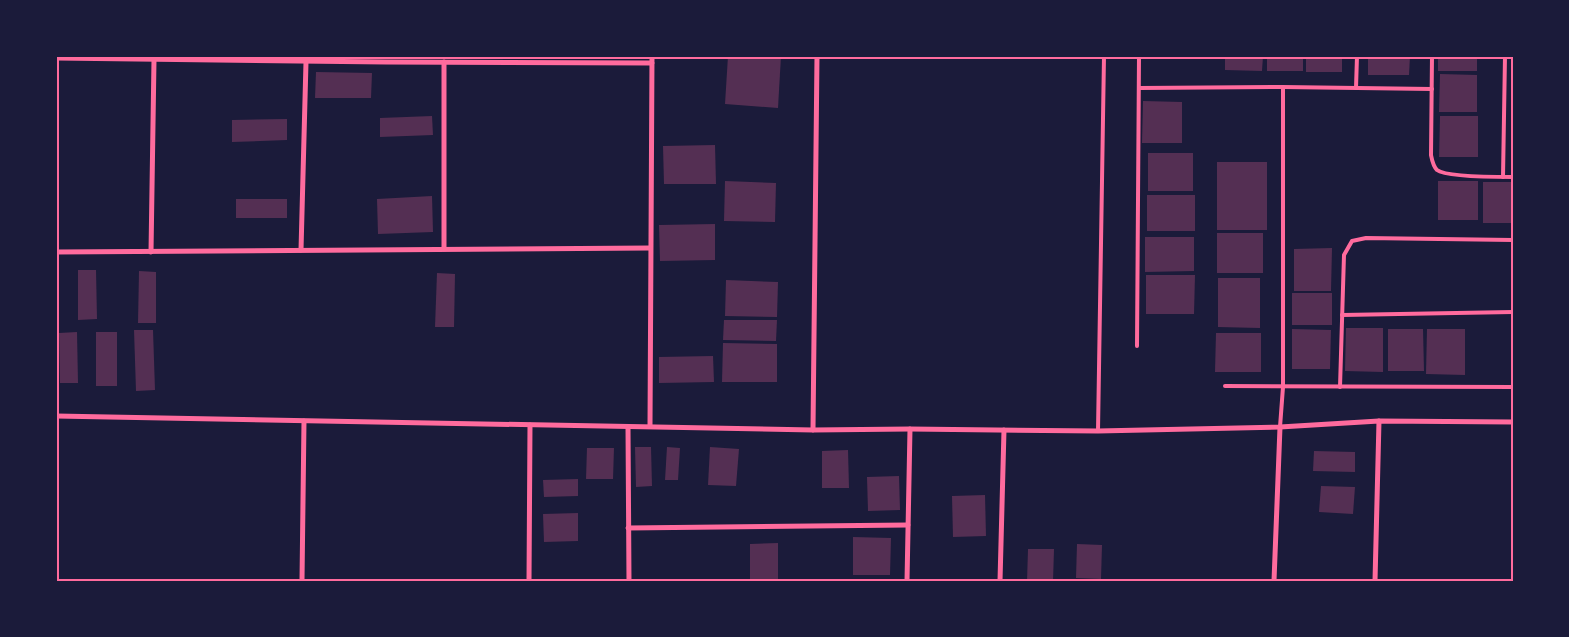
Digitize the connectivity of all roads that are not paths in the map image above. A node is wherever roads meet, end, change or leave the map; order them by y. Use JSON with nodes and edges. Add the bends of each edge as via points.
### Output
{"nodes":[{"id":1,"x":652,"y":56,"type":"edge"},
{"id":2,"x":817,"y":56,"type":"edge"},
{"id":3,"x":1104,"y":56,"type":"edge"},
{"id":4,"x":1138,"y":56,"type":"edge"},
{"id":5,"x":1357,"y":56,"type":"edge"},
{"id":6,"x":1432,"y":56,"type":"edge"},
{"id":7,"x":1505,"y":56,"type":"edge"},
{"id":8,"x":56,"y":58,"type":"edge"},
{"id":9,"x":154,"y":60,"type":"junction"},
{"id":10,"x":306,"y":62,"type":"junction"},
{"id":11,"x":444,"y":62,"type":"junction"},
{"id":12,"x":652,"y":63,"type":"junction"},
{"id":13,"x":1283,"y":87,"type":"junction"},
{"id":14,"x":1139,"y":88,"type":"junction"},
{"id":15,"x":1356,"y":88,"type":"junction"},
{"id":16,"x":1432,"y":88,"type":"junction"},
{"id":17,"x":1502,"y":177,"type":"junction"},
{"id":18,"x":1513,"y":178,"type":"edge"},
{"id":19,"x":1513,"y":240,"type":"edge"},
{"id":20,"x":650,"y":248,"type":"junction"},
{"id":21,"x":444,"y":249,"type":"junction"},
{"id":22,"x":301,"y":250,"type":"junction"},
{"id":23,"x":56,"y":252,"type":"edge"},
{"id":24,"x":151,"y":252,"type":"junction"},
{"id":25,"x":1513,"y":312,"type":"edge"},
{"id":26,"x":1342,"y":315,"type":"junction"},
{"id":27,"x":1137,"y":346,"type":"dead end"},
{"id":28,"x":1225,"y":386,"type":"dead end"},
{"id":29,"x":1283,"y":387,"type":"junction"},
{"id":30,"x":1340,"y":387,"type":"junction"},
{"id":31,"x":1513,"y":387,"type":"edge"},
{"id":32,"x":56,"y":416,"type":"edge"},
{"id":33,"x":304,"y":421,"type":"junction"},
{"id":34,"x":1378,"y":421,"type":"junction"},
{"id":35,"x":1513,"y":422,"type":"edge"},
{"id":36,"x":530,"y":425,"type":"junction"},
{"id":37,"x":650,"y":426,"type":"junction"},
{"id":38,"x":628,"y":427,"type":"junction"},
{"id":39,"x":1280,"y":427,"type":"junction"},
{"id":40,"x":910,"y":428,"type":"junction"},
{"id":41,"x":813,"y":430,"type":"junction"},
{"id":42,"x":1004,"y":430,"type":"junction"},
{"id":43,"x":1098,"y":431,"type":"junction"},
{"id":44,"x":908,"y":525,"type":"junction"},
{"id":45,"x":628,"y":528,"type":"junction"},
{"id":46,"x":302,"y":581,"type":"edge"},
{"id":47,"x":529,"y":581,"type":"edge"},
{"id":48,"x":629,"y":581,"type":"edge"},
{"id":49,"x":907,"y":581,"type":"edge"},
{"id":50,"x":1000,"y":581,"type":"edge"},
{"id":51,"x":1274,"y":581,"type":"edge"},
{"id":52,"x":1375,"y":581,"type":"edge"}],
"edges":[{"from":1,"to":12,"type":"street"},
{"from":2,"to":41,"type":"street"},
{"from":3,"to":43,"type":"lane"},
{"from":4,"to":14,"type":"lane"},
{"from":5,"to":15,"type":"lane"},
{"from":6,"to":16,"type":"lane"},
{"from":7,"to":17,"type":"lane"},
{"from":8,"to":9,"type":"street"},
{"from":9,"to":10,"type":"street"},
{"from":9,"to":24,"type":"street"},
{"from":10,"to":11,"type":"street"},
{"from":10,"to":22,"type":"street"},
{"from":11,"to":12,"type":"street"},
{"from":11,"to":21,"type":"street"},
{"from":12,"to":20,"type":"street"},
{"from":13,"to":14,"type":"lane"},
{"from":13,"to":15,"type":"lane"},
{"from":13,"to":29,"type":"lane"},
{"from":14,"to":27,"type":"lane"},
{"from":15,"to":16,"type":"lane"},
{"from":16,"to":17,"type":"lane","via":[[1431,155],[1438,171]]},
{"from":17,"to":18,"type":"lane"},
{"from":19,"to":26,"type":"lane","via":[[1366,238],[1352,241],[1344,255]]},
{"from":20,"to":21,"type":"street"},
{"from":20,"to":37,"type":"street"},
{"from":21,"to":22,"type":"street"},
{"from":22,"to":24,"type":"street"},
{"from":23,"to":24,"type":"street"},
{"from":25,"to":26,"type":"lane"},
{"from":26,"to":30,"type":"lane"},
{"from":28,"to":29,"type":"lane"},
{"from":29,"to":30,"type":"lane"},
{"from":29,"to":39,"type":"lane"},
{"from":30,"to":31,"type":"lane"},
{"from":32,"to":33,"type":"street"},
{"from":33,"to":36,"type":"street"},
{"from":33,"to":46,"type":"street"},
{"from":34,"to":35,"type":"street"},
{"from":34,"to":39,"type":"street"},
{"from":34,"to":52,"type":"street"},
{"from":36,"to":38,"type":"street"},
{"from":36,"to":47,"type":"street"},
{"from":37,"to":38,"type":"street"},
{"from":37,"to":41,"type":"street"},
{"from":38,"to":45,"type":"street"},
{"from":39,"to":43,"type":"street"},
{"from":39,"to":51,"type":"street"},
{"from":40,"to":41,"type":"street"},
{"from":40,"to":42,"type":"street"},
{"from":40,"to":44,"type":"street"},
{"from":42,"to":43,"type":"street"},
{"from":42,"to":50,"type":"street"},
{"from":44,"to":45,"type":"street"},
{"from":44,"to":49,"type":"street"},
{"from":45,"to":48,"type":"street"}]}
